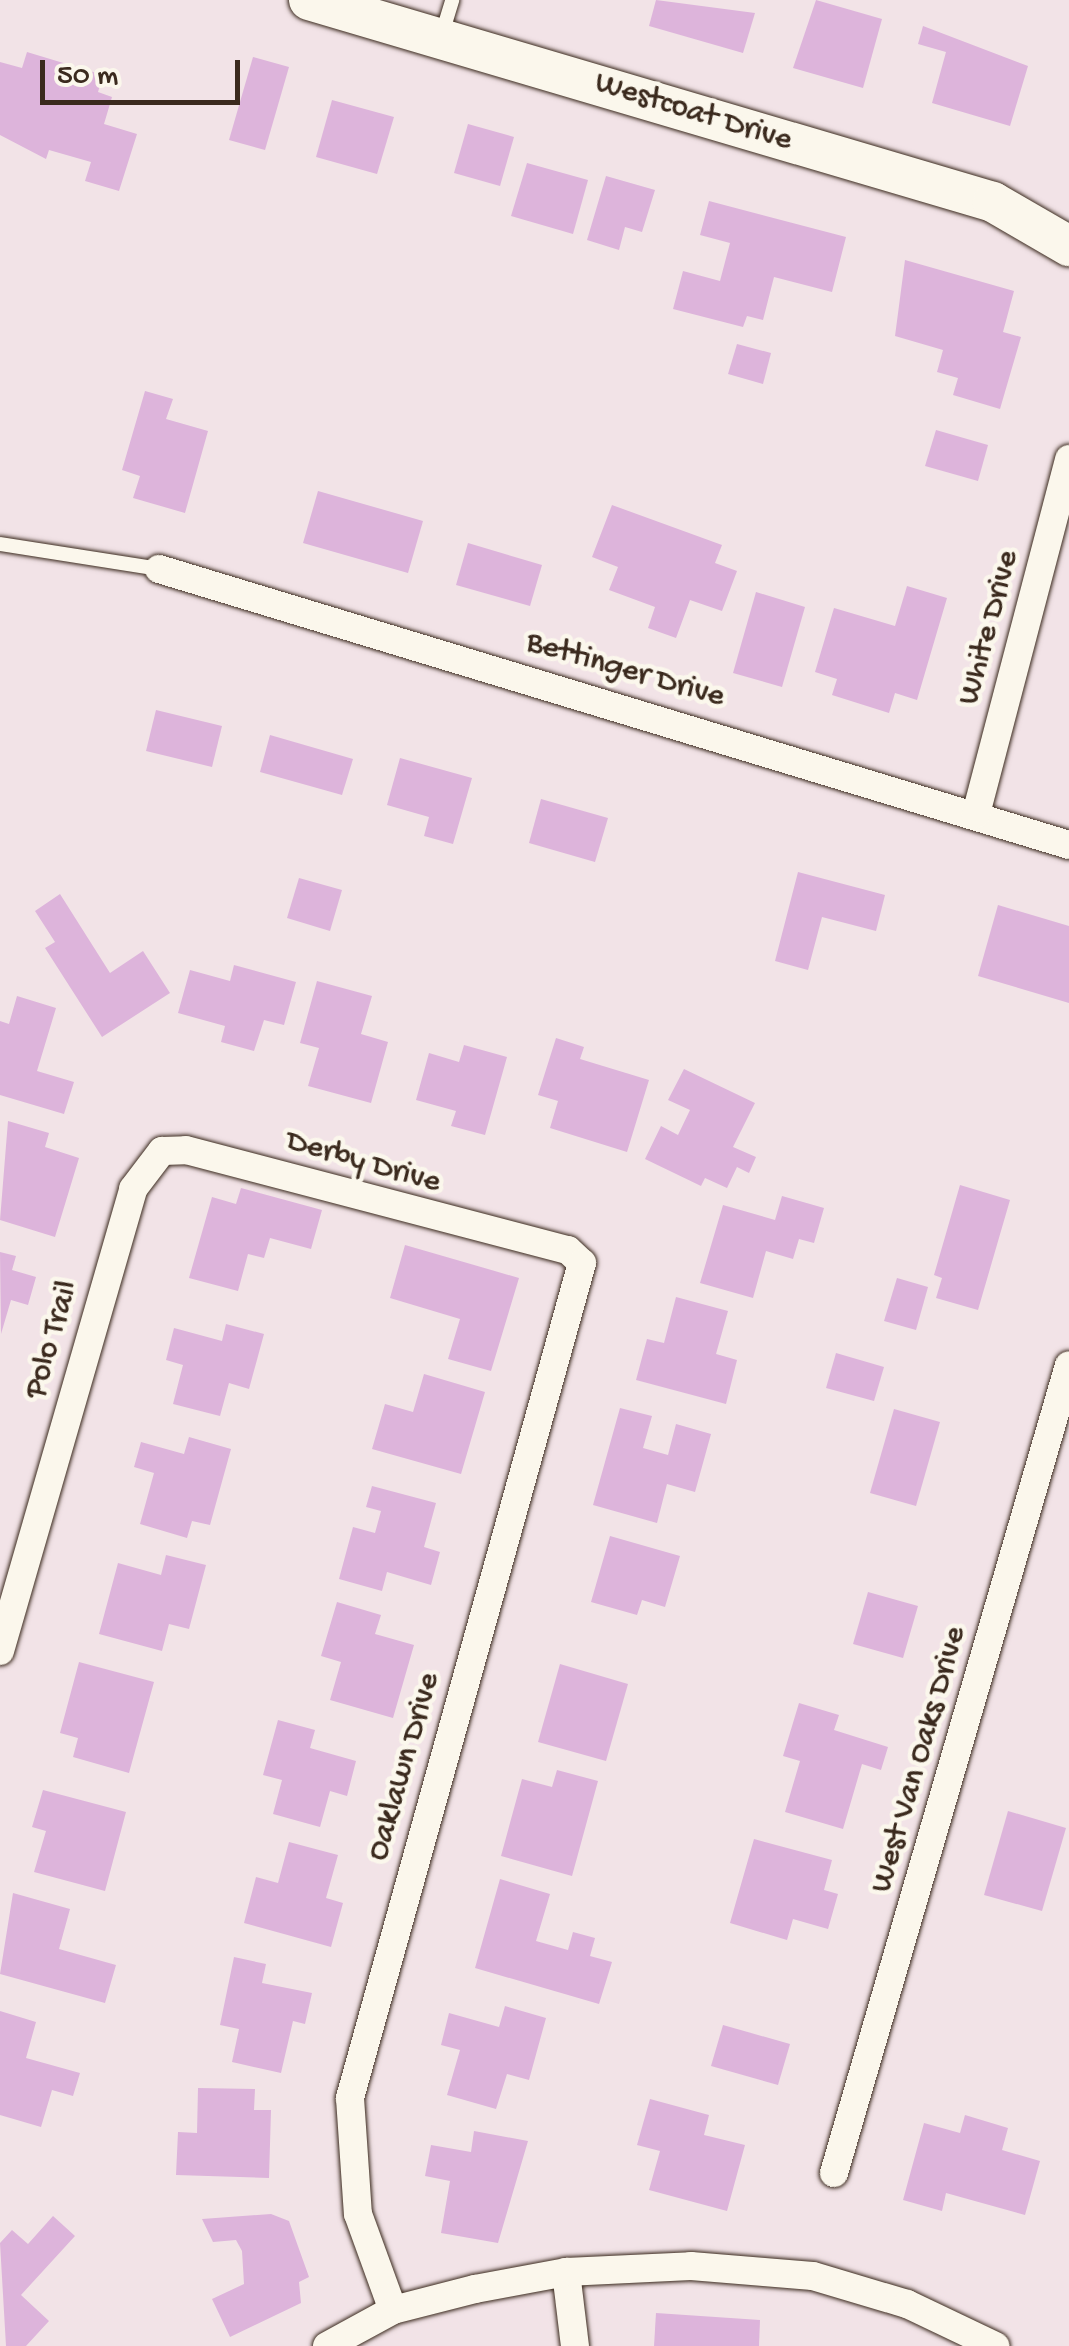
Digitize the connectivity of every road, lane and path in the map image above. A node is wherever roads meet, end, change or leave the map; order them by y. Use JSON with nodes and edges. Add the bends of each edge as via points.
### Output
{"nodes":[{"id":1,"x":309,"y":0,"type":"edge"},
{"id":2,"x":447,"y":19,"type":"edge"},
{"id":3,"x":1069,"y":246,"type":"edge"},
{"id":4,"x":1069,"y":459,"type":"edge"},
{"id":5,"x":0,"y":544,"type":"edge"},
{"id":6,"x":159,"y":569,"type":"joint"},
{"id":7,"x":976,"y":814,"type":"junction"},
{"id":8,"x":1069,"y":844,"type":"edge"},
{"id":9,"x":145,"y":1166,"type":"joint"},
{"id":10,"x":568,"y":1250,"type":"joint"},
{"id":11,"x":1069,"y":1365,"type":"edge"},
{"id":12,"x":0,"y":1651,"type":"edge"},
{"id":13,"x":834,"y":2173,"type":"dead end"},
{"id":14,"x":566,"y":2272,"type":"junction"},
{"id":15,"x":393,"y":2310,"type":"junction"},
{"id":16,"x":327,"y":2346,"type":"edge"},
{"id":17,"x":575,"y":2346,"type":"edge"},
{"id":18,"x":995,"y":2346,"type":"edge"}],
"edges":[{"from":1,"to":2,"type":"street","name":"Westcoat Drive"},
{"from":2,"to":3,"type":"street","name":"Westcoat Drive","via":[[993,202]]},
{"from":4,"to":7,"type":"street","name":"White Drive"},
{"from":5,"to":6,"type":"lane"},
{"from":6,"to":7,"type":"street","name":"Bettinger Drive"},
{"from":7,"to":8,"type":"street","name":"Bettinger Drive"},
{"from":9,"to":10,"type":"street","name":"Derby Drive","via":[[162,1152],[186,1150]]},
{"from":9,"to":12,"type":"street","name":"Polo Trail"},
{"from":10,"to":15,"type":"street","name":"Oaklawn Drive","via":[[582,1262],[572,1314],[350,2098],[358,2214]]},
{"from":11,"to":13,"type":"street","name":"West Van Oaks Drive"},
{"from":14,"to":15,"type":"street"},
{"from":14,"to":17,"type":"street"},
{"from":14,"to":18,"type":"street","via":[[691,2266],[813,2276],[907,2304]]},
{"from":15,"to":16,"type":"street"}]}
